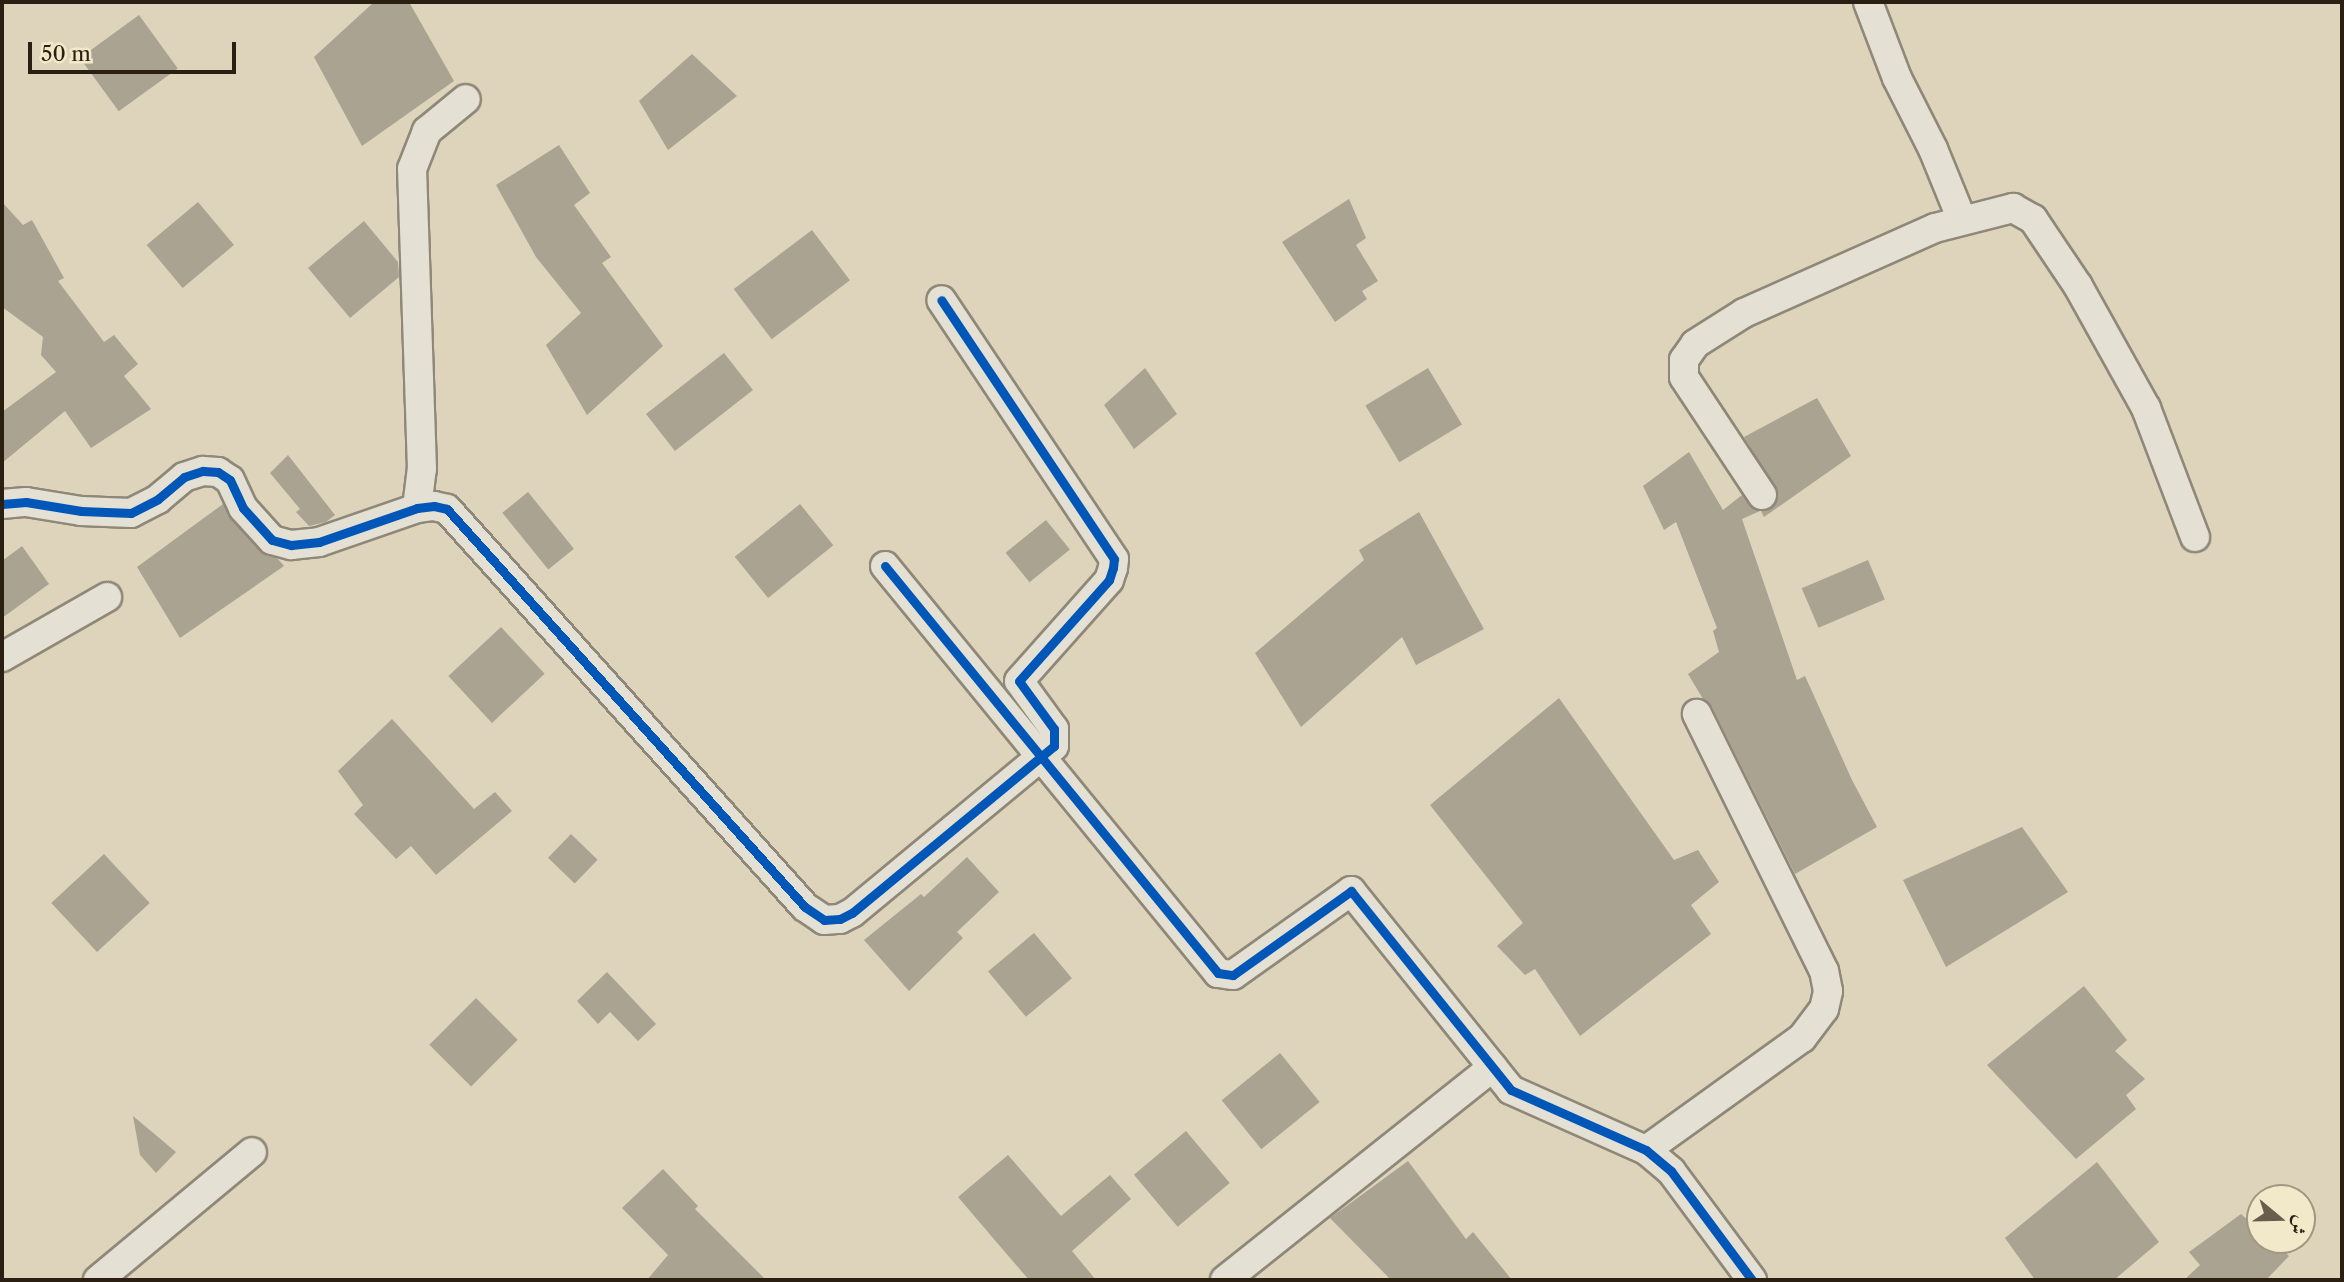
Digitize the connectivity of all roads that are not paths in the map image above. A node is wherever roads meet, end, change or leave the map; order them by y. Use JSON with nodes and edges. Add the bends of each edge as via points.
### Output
{"nodes":[{"id":1,"x":1868,"y":2,"type":"edge"},
{"id":2,"x":466,"y":99,"type":"dead end"},
{"id":3,"x":1962,"y":220,"type":"junction"},
{"id":4,"x":941,"y":300,"type":"dead end"},
{"id":5,"x":1762,"y":495,"type":"dead end"},
{"id":6,"x":2,"y":504,"type":"edge"},
{"id":7,"x":417,"y":508,"type":"junction"},
{"id":8,"x":2195,"y":537,"type":"dead end"},
{"id":9,"x":885,"y":566,"type":"dead end"},
{"id":10,"x":107,"y":597,"type":"dead end"},
{"id":11,"x":2,"y":657,"type":"edge"},
{"id":12,"x":1697,"y":714,"type":"dead end"},
{"id":13,"x":1043,"y":759,"type":"junction"},
{"id":14,"x":1493,"y":1067,"type":"junction"},
{"id":15,"x":1646,"y":1150,"type":"junction"},
{"id":16,"x":252,"y":1152,"type":"dead end"},
{"id":17,"x":99,"y":1280,"type":"edge"},
{"id":18,"x":1225,"y":1280,"type":"edge"},
{"id":19,"x":1752,"y":1280,"type":"edge"}],
"edges":[{"from":1,"to":3,"type":"street"},
{"from":2,"to":7,"type":"street","via":[[427,131],[412,169],[422,469]]},
{"from":3,"to":5,"type":"street","via":[[1744,313],[1695,344],[1684,359],[1684,377]]},
{"from":3,"to":8,"type":"street","via":[[2013,208],[2034,219],[2078,286],[2146,408]]},
{"from":4,"to":13,"type":"street","via":[[1114,559],[1109,580],[1019,681],[1055,729],[1054,746]]},
{"from":6,"to":7,"type":"street","via":[[26,502],[131,513],[158,499],[184,477],[218,472],[230,480],[243,508],[272,540],[291,545],[319,542]]},
{"from":7,"to":13,"type":"street","via":[[447,509],[805,907],[824,919],[852,913]]},
{"from":9,"to":13,"type":"street"},
{"from":10,"to":11,"type":"street"},
{"from":12,"to":15,"type":"street","via":[[1824,971],[1828,991],[1825,1009],[1802,1038]]},
{"from":13,"to":14,"type":"street","via":[[1218,973],[1233,975],[1352,891]]},
{"from":14,"to":15,"type":"street","via":[[1519,1096]]},
{"from":14,"to":18,"type":"street"},
{"from":15,"to":19,"type":"street","via":[[1671,1171]]},
{"from":16,"to":17,"type":"street"}]}
